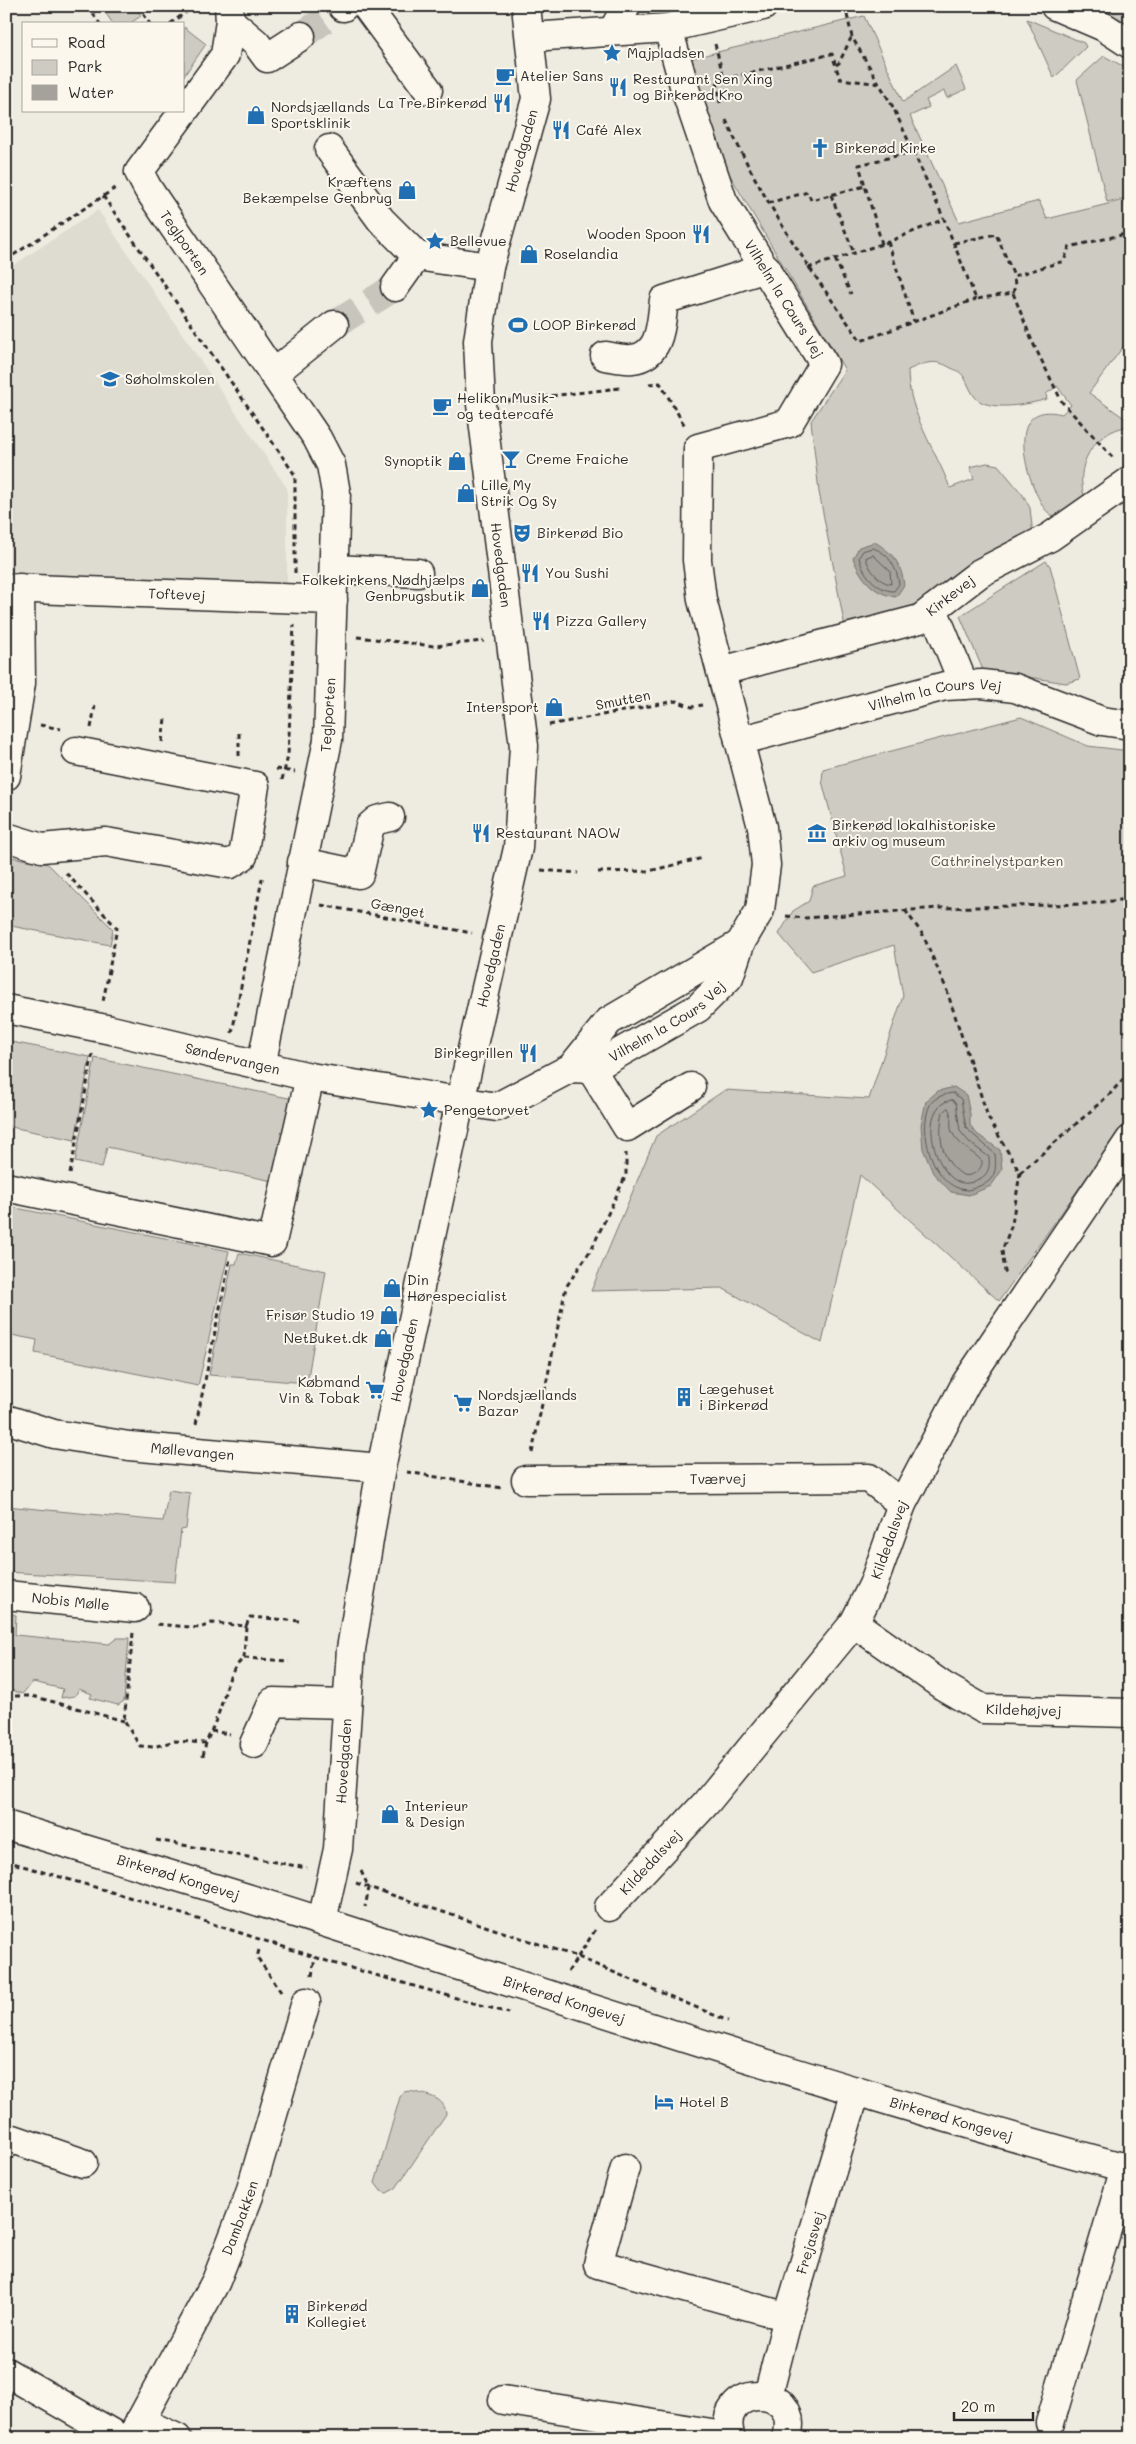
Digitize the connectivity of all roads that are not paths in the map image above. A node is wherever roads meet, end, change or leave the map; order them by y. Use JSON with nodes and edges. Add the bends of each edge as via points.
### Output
{"nodes":[{"id":1,"x":526,"y":6,"type":"edge"},
{"id":2,"x":626,"y":6,"type":"edge"},
{"id":3,"x":763,"y":6,"type":"edge"},
{"id":4,"x":1055,"y":6,"type":"edge"},
{"id":5,"x":351,"y":7,"type":"edge"},
{"id":6,"x":230,"y":14,"type":"edge"},
{"id":7,"x":668,"y":28,"type":"junction"},
{"id":8,"x":613,"y":31,"type":"junction"},
{"id":9,"x":301,"y":36,"type":"tunnel mouth"},
{"id":10,"x":531,"y":37,"type":"junction"},
{"id":11,"x":1130,"y":44,"type":"edge"},
{"id":12,"x":428,"y":90,"type":"dead end"},
{"id":13,"x":185,"y":110,"type":"edge"},
{"id":14,"x":183,"y":112,"type":"edge"},
{"id":15,"x":329,"y":149,"type":"dead end"},
{"id":16,"x":416,"y":256,"type":"junction"},
{"id":17,"x":489,"y":268,"type":"junction"},
{"id":18,"x":766,"y":268,"type":"junction"},
{"id":19,"x":395,"y":287,"type":"tunnel mouth"},
{"id":20,"x":334,"y":325,"type":"tunnel mouth"},
{"id":21,"x":605,"y":356,"type":"dead end"},
{"id":22,"x":273,"y":374,"type":"junction"},
{"id":23,"x":1124,"y":472,"type":"edge"},
{"id":24,"x":334,"y":570,"type":"junction"},
{"id":25,"x":418,"y":573,"type":"dead end"},
{"id":26,"x":13,"y":588,"type":"edge"},
{"id":27,"x":333,"y":600,"type":"junction"},
{"id":28,"x":933,"y":609,"type":"junction"},
{"id":29,"x":721,"y":671,"type":"junction"},
{"id":30,"x":964,"y":685,"type":"junction"},
{"id":31,"x":1130,"y":725,"type":"edge"},
{"id":32,"x":738,"y":741,"type":"junction"},
{"id":33,"x":83,"y":743,"type":"road end"},
{"id":34,"x":6,"y":776,"type":"edge"},
{"id":35,"x":390,"y":817,"type":"dead end"},
{"id":36,"x":6,"y":837,"type":"edge"},
{"id":37,"x":302,"y":862,"type":"junction"},
{"id":38,"x":6,"y":1009,"type":"edge"},
{"id":39,"x":261,"y":1066,"type":"junction"},
{"id":40,"x":581,"y":1069,"type":"junction"},
{"id":41,"x":310,"y":1077,"type":"junction"},
{"id":42,"x":692,"y":1087,"type":"dead end"},
{"id":43,"x":460,"y":1102,"type":"junction"},
{"id":44,"x":1130,"y":1140,"type":"edge"},
{"id":45,"x":6,"y":1187,"type":"edge"},
{"id":46,"x":6,"y":1418,"type":"edge"},
{"id":47,"x":381,"y":1468,"type":"junction"},
{"id":48,"x":526,"y":1480,"type":"road end"},
{"id":49,"x":902,"y":1504,"type":"junction"},
{"id":50,"x":6,"y":1595,"type":"edge"},
{"id":51,"x":141,"y":1622,"type":"road end"},
{"id":52,"x":854,"y":1623,"type":"junction"},
{"id":53,"x":347,"y":1704,"type":"junction"},
{"id":54,"x":1130,"y":1713,"type":"edge"},
{"id":55,"x":254,"y":1744,"type":"dead end"},
{"id":56,"x":6,"y":1826,"type":"edge"},
{"id":57,"x":610,"y":1907,"type":"road end"},
{"id":58,"x":322,"y":1922,"type":"junction"},
{"id":59,"x":304,"y":2012,"type":"road end"},
{"id":60,"x":856,"y":2091,"type":"junction"},
{"id":61,"x":6,"y":2144,"type":"edge"},
{"id":62,"x":83,"y":2163,"type":"dead end"},
{"id":63,"x":625,"y":2168,"type":"dead end"},
{"id":64,"x":1127,"y":2168,"type":"edge"},
{"id":65,"x":788,"y":2317,"type":"junction"},
{"id":66,"x":6,"y":2372,"type":"edge"},
{"id":67,"x":768,"y":2396,"type":"junction"},
{"id":68,"x":503,"y":2400,"type":"dead end"},
{"id":69,"x":1050,"y":2423,"type":"dead end"},
{"id":70,"x":136,"y":2429,"type":"edge"},
{"id":71,"x":730,"y":2437,"type":"edge"},
{"id":72,"x":120,"y":2438,"type":"edge"},
{"id":73,"x":177,"y":2438,"type":"edge"},
{"id":74,"x":787,"y":2438,"type":"edge"}],
"edges":[{"from":1,"to":10,"type":"street","name":"Hovedgaden"},
{"from":2,"to":8,"type":"street"},
{"from":3,"to":7,"type":"street"},
{"from":4,"to":11,"type":"street","via":[[1104,27]]},
{"from":5,"to":12,"type":"street"},
{"from":6,"to":9,"type":"street","via":[[267,58]]},
{"from":6,"to":13,"type":"street","via":[[224,55]]},
{"from":7,"to":8,"type":"street"},
{"from":7,"to":18,"type":"street","name":"Vilhelm la Cours Vej","via":[[723,201]]},
{"from":8,"to":10,"type":"street"},
{"from":10,"to":17,"type":"street","name":"Hovedgaden","via":[[536,99]]},
{"from":14,"to":22,"type":"street","name":"Teglporten","via":[[139,172]]},
{"from":15,"to":16,"type":"street","via":[[381,220]]},
{"from":16,"to":17,"type":"street"},
{"from":16,"to":19,"type":"street"},
{"from":17,"to":43,"type":"street","name":"Hovedgaden","via":[[478,341],[480,404],[524,746],[518,848]]},
{"from":18,"to":21,"type":"street","via":[[664,300],[658,340],[649,351],[633,359]]},
{"from":18,"to":29,"type":"street","name":"Vilhelm la Cours Vej","via":[[824,364],[789,423],[698,448],[697,560],[702,600]]},
{"from":20,"to":22,"type":"street"},
{"from":22,"to":24,"type":"street","name":"Teglporten","via":[[317,438],[331,465],[336,493]]},
{"from":23,"to":28,"type":"street","name":"Kirkevej","via":[[1050,537],[980,573]]},
{"from":24,"to":25,"type":"street"},
{"from":24,"to":27,"type":"street","name":"Teglporten"},
{"from":26,"to":27,"type":"street","name":"Toftevej"},
{"from":26,"to":34,"type":"street","name":"Toftevej","via":[[21,683]]},
{"from":27,"to":37,"type":"street","name":"Teglporten","via":[[328,740]]},
{"from":28,"to":29,"type":"street","name":"Kirkevej","via":[[920,619]]},
{"from":28,"to":30,"type":"street"},
{"from":29,"to":32,"type":"street","name":"Vilhelm la Cours Vej"},
{"from":30,"to":31,"type":"street","name":"Vilhelm la Cours Vej","via":[[1015,688],[1102,721]]},
{"from":30,"to":32,"type":"street","name":"Vilhelm la Cours Vej","via":[[945,686]]},
{"from":32,"to":40,"type":"street","name":"Vilhelm la Cours Vej","via":[[762,827],[766,865],[760,910],[740,944],[609,1021]]},
{"from":33,"to":36,"type":"street","via":[[254,786],[243,856],[230,864],[106,842],[42,848]]},
{"from":35,"to":37,"type":"street","via":[[370,826],[359,874]]},
{"from":37,"to":39,"type":"street","name":"Teglporten"},
{"from":38,"to":39,"type":"street","name":"Søndervangen"},
{"from":39,"to":41,"type":"street","name":"Søndervangen"},
{"from":40,"to":42,"type":"street","via":[[627,1127]]},
{"from":40,"to":43,"type":"street","name":"Vilhelm la Cours Vej","via":[[497,1107]]},
{"from":41,"to":43,"type":"street","name":"Søndervangen"},
{"from":41,"to":45,"type":"street","via":[[272,1242]]},
{"from":43,"to":47,"type":"street","name":"Hovedgaden"},
{"from":44,"to":49,"type":"street","name":"Kildedalsvej","via":[[966,1383]]},
{"from":46,"to":47,"type":"street","name":"Møllevangen","via":[[54,1434],[129,1446]]},
{"from":47,"to":53,"type":"street","name":"Hovedgaden","via":[[351,1649]]},
{"from":48,"to":49,"type":"street","name":"Tværvej","via":[[869,1478]]},
{"from":49,"to":52,"type":"street","name":"Kildedalsvej","via":[[873,1585]]},
{"from":50,"to":51,"type":"street","name":"Nobis Mølle"},
{"from":52,"to":54,"type":"street","name":"Kildehøjvej","via":[[943,1686],[984,1709]]},
{"from":52,"to":57,"type":"street","name":"Kildedalsvej","via":[[706,1803]]},
{"from":53,"to":55,"type":"street","via":[[273,1702]]},
{"from":53,"to":58,"type":"street","name":"Hovedgaden","via":[[338,1849]]},
{"from":56,"to":58,"type":"street","name":"Birkerød Kongevej"},
{"from":58,"to":60,"type":"street","name":"Birkerød Kongevej","via":[[552,1998]]},
{"from":59,"to":70,"type":"street","name":"Dambakken","via":[[249,2196],[216,2281]]},
{"from":60,"to":64,"type":"street","name":"Birkerød Kongevej"},
{"from":60,"to":65,"type":"street","name":"Frejasvej"},
{"from":61,"to":62,"type":"street","via":[[14,2139]]},
{"from":63,"to":65,"type":"street","via":[[598,2264]]},
{"from":64,"to":69,"type":"street","name":"Birkerød Kongevej"},
{"from":65,"to":67,"type":"street","name":"Frejasvej"},
{"from":66,"to":72,"type":"street"},
{"from":67,"to":71,"type":"street","via":[[749,2396],[740,2401],[729,2417]]},
{"from":67,"to":74,"type":"street","via":[[784,2409],[789,2418]]},
{"from":68,"to":71,"type":"street"},
{"from":70,"to":73,"type":"street","name":"Dambakken"}]}
